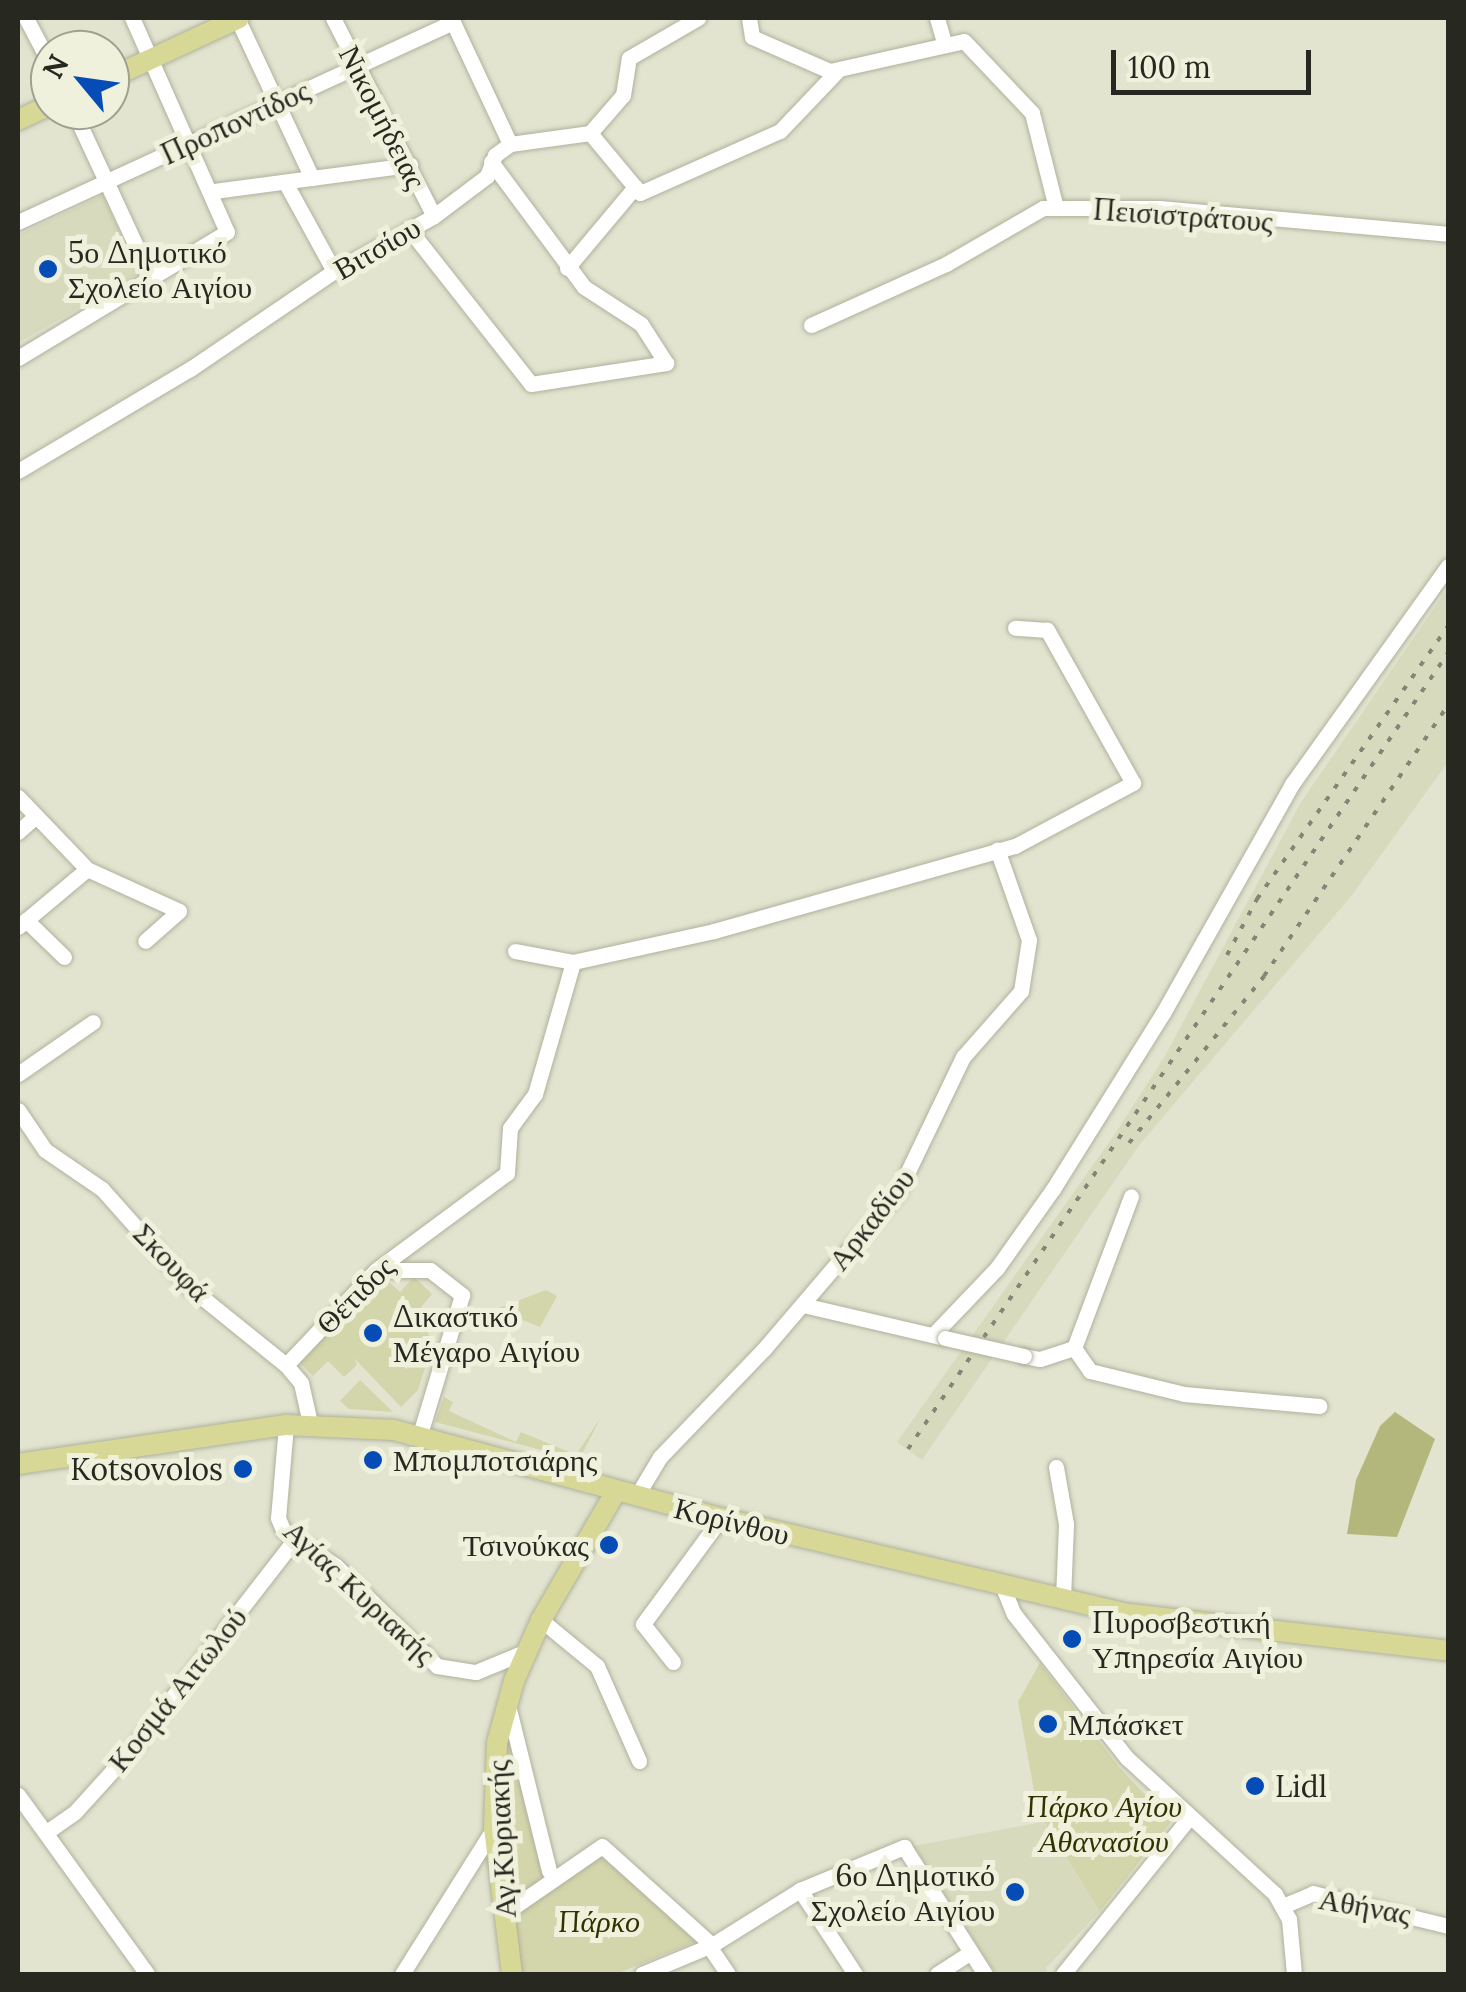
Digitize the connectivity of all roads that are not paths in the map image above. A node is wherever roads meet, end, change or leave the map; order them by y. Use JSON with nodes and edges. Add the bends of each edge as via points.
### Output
{"nodes":[{"id":1,"x":132,"y":18,"type":"edge"},
{"id":2,"x":238,"y":18,"type":"edge"},
{"id":3,"x":333,"y":18,"type":"edge"},
{"id":4,"x":698,"y":18,"type":"edge"},
{"id":5,"x":749,"y":18,"type":"edge"},
{"id":6,"x":938,"y":18,"type":"edge"},
{"id":7,"x":452,"y":20,"type":"edge"},
{"id":8,"x":944,"y":44,"type":"junction"},
{"id":9,"x":153,"y":58,"type":"junction"},
{"id":10,"x":354,"y":67,"type":"junction"},
{"id":11,"x":130,"y":69,"type":"edge"},
{"id":12,"x":838,"y":70,"type":"junction"},
{"id":13,"x":272,"y":104,"type":"junction"},
{"id":14,"x":82,"y":130,"type":"edge"},
{"id":15,"x":590,"y":133,"type":"junction"},
{"id":16,"x":192,"y":142,"type":"junction"},
{"id":17,"x":510,"y":144,"type":"junction"},
{"id":18,"x":491,"y":162,"type":"junction"},
{"id":19,"x":410,"y":165,"type":"junction"},
{"id":20,"x":312,"y":178,"type":"junction"},
{"id":21,"x":106,"y":182,"type":"junction"},
{"id":22,"x":285,"y":182,"type":"junction"},
{"id":23,"x":635,"y":187,"type":"junction"},
{"id":24,"x":214,"y":191,"type":"junction"},
{"id":25,"x":1056,"y":208,"type":"junction"},
{"id":26,"x":434,"y":216,"type":"junction"},
{"id":27,"x":18,"y":222,"type":"edge"},
{"id":28,"x":409,"y":229,"type":"junction"},
{"id":29,"x":1448,"y":234,"type":"edge"},
{"id":30,"x":567,"y":268,"type":"junction"},
{"id":31,"x":334,"y":271,"type":"junction"},
{"id":32,"x":151,"y":278,"type":"junction"},
{"id":33,"x":811,"y":325,"type":"dead end"},
{"id":34,"x":18,"y":358,"type":"edge"},
{"id":35,"x":18,"y":470,"type":"edge"},
{"id":36,"x":1448,"y":566,"type":"edge"},
{"id":37,"x":1015,"y":628,"type":"dead end"},
{"id":38,"x":18,"y":798,"type":"edge"},
{"id":39,"x":36,"y":816,"type":"junction"},
{"id":40,"x":18,"y":832,"type":"edge"},
{"id":41,"x":997,"y":849,"type":"junction"},
{"id":42,"x":87,"y":869,"type":"junction"},
{"id":43,"x":22,"y":923,"type":"edge"},
{"id":44,"x":145,"y":940,"type":"dead end"},
{"id":45,"x":515,"y":951,"type":"dead end"},
{"id":46,"x":64,"y":956,"type":"dead end"},
{"id":47,"x":573,"y":962,"type":"junction"},
{"id":48,"x":93,"y":1022,"type":"dead end"},
{"id":49,"x":18,"y":1074,"type":"edge"},
{"id":50,"x":18,"y":1110,"type":"edge"},
{"id":51,"x":1131,"y":1196,"type":"dead end"},
{"id":52,"x":376,"y":1270,"type":"junction"},
{"id":53,"x":803,"y":1305,"type":"junction"},
{"id":54,"x":939,"y":1336,"type":"junction"},
{"id":55,"x":1074,"y":1348,"type":"junction"},
{"id":56,"x":286,"y":1365,"type":"junction"},
{"id":57,"x":1319,"y":1406,"type":"dead end"},
{"id":58,"x":310,"y":1423,"type":"junction"},
{"id":59,"x":286,"y":1425,"type":"junction"},
{"id":60,"x":420,"y":1434,"type":"junction"},
{"id":61,"x":18,"y":1464,"type":"edge"},
{"id":62,"x":1056,"y":1466,"type":"dead end"},
{"id":63,"x":626,"y":1494,"type":"junction"},
{"id":64,"x":720,"y":1518,"type":"junction"},
{"id":65,"x":296,"y":1538,"type":"junction"},
{"id":66,"x":1002,"y":1584,"type":"junction"},
{"id":67,"x":1064,"y":1599,"type":"junction"},
{"id":68,"x":541,"y":1620,"type":"junction"},
{"id":69,"x":527,"y":1651,"type":"junction"},
{"id":70,"x":1448,"y":1651,"type":"edge"},
{"id":71,"x":673,"y":1662,"type":"dead end"},
{"id":72,"x":507,"y":1701,"type":"junction"},
{"id":73,"x":639,"y":1761,"type":"dead end"},
{"id":74,"x":18,"y":1796,"type":"edge"},
{"id":75,"x":1188,"y":1819,"type":"junction"},
{"id":76,"x":494,"y":1828,"type":"junction"},
{"id":77,"x":48,"y":1831,"type":"junction"},
{"id":78,"x":549,"y":1871,"type":"dead end"},
{"id":79,"x":800,"y":1890,"type":"junction"},
{"id":80,"x":1283,"y":1906,"type":"junction"},
{"id":81,"x":502,"y":1915,"type":"junction"},
{"id":82,"x":1448,"y":1926,"type":"edge"},
{"id":83,"x":711,"y":1946,"type":"junction"},
{"id":84,"x":971,"y":1952,"type":"junction"},
{"id":85,"x":147,"y":1974,"type":"edge"},
{"id":86,"x":402,"y":1974,"type":"edge"},
{"id":87,"x":512,"y":1974,"type":"edge"},
{"id":88,"x":642,"y":1974,"type":"edge"},
{"id":89,"x":728,"y":1974,"type":"edge"},
{"id":90,"x":855,"y":1974,"type":"edge"},
{"id":91,"x":937,"y":1974,"type":"edge"},
{"id":92,"x":986,"y":1974,"type":"edge"},
{"id":93,"x":1063,"y":1974,"type":"edge"},
{"id":94,"x":1294,"y":1974,"type":"edge"}],
"edges":[{"from":1,"to":9,"type":"street"},
{"from":2,"to":9,"type":"main road"},
{"from":2,"to":13,"type":"street"},
{"from":3,"to":10,"type":"street","name":"Νικομήδειας"},
{"from":4,"to":15,"type":"street","via":[[628,58],[625,91]]},
{"from":5,"to":12,"type":"street","via":[[752,37]]},
{"from":6,"to":8,"type":"street"},
{"from":7,"to":10,"type":"street","name":"Προποντίδος"},
{"from":7,"to":17,"type":"street"},
{"from":8,"to":12,"type":"street"},
{"from":8,"to":25,"type":"street","name":"Πεισιστράτους","via":[[964,41],[1032,114]]},
{"from":9,"to":11,"type":"main road"},
{"from":9,"to":16,"type":"street"},
{"from":10,"to":13,"type":"street","name":"Προποντίδος"},
{"from":10,"to":19,"type":"street","name":"Νικομήδειας"},
{"from":12,"to":23,"type":"street","via":[[780,131],[640,193]]},
{"from":13,"to":16,"type":"street","name":"Προποντίδος"},
{"from":13,"to":20,"type":"street"},
{"from":14,"to":21,"type":"street"},
{"from":15,"to":17,"type":"street"},
{"from":15,"to":23,"type":"street"},
{"from":16,"to":21,"type":"street","name":"Προποντίδος"},
{"from":16,"to":24,"type":"street"},
{"from":17,"to":18,"type":"street","name":"Βιτσίου"},
{"from":18,"to":26,"type":"street","name":"Βιτσίου","via":[[487,176]]},
{"from":18,"to":30,"type":"street"},
{"from":19,"to":20,"type":"street"},
{"from":19,"to":26,"type":"street","name":"Νικομήδειας"},
{"from":20,"to":22,"type":"street"},
{"from":21,"to":27,"type":"street","name":"Προποντίδος"},
{"from":21,"to":32,"type":"street"},
{"from":22,"to":24,"type":"street"},
{"from":22,"to":31,"type":"street"},
{"from":23,"to":30,"type":"street"},
{"from":24,"to":32,"type":"street","via":[[228,224],[222,236]]},
{"from":25,"to":29,"type":"street","name":"Πεισιστράτους","via":[[1159,208]]},
{"from":25,"to":33,"type":"street","via":[[1035,211],[946,264]]},
{"from":26,"to":28,"type":"street","name":"Βιτσίου"},
{"from":28,"to":30,"type":"street","via":[[531,384],[666,364],[641,324],[584,288]]},
{"from":28,"to":31,"type":"street","name":"Βιτσίου"},
{"from":31,"to":35,"type":"street","name":"Βιτσίου","via":[[190,369]]},
{"from":32,"to":34,"type":"street"},
{"from":36,"to":54,"type":"street","via":[[1282,799],[1163,1013],[1053,1189]]},
{"from":37,"to":41,"type":"street","via":[[1047,630],[1133,783]]},
{"from":38,"to":39,"type":"street"},
{"from":39,"to":40,"type":"street"},
{"from":39,"to":42,"type":"street"},
{"from":41,"to":47,"type":"street","via":[[714,931]]},
{"from":41,"to":53,"type":"street","name":"Αρκαδίου","via":[[1029,940],[1021,991],[964,1057],[911,1174]]},
{"from":42,"to":43,"type":"street"},
{"from":42,"to":44,"type":"street","via":[[178,912]]},
{"from":43,"to":46,"type":"street"},
{"from":45,"to":47,"type":"street"},
{"from":47,"to":52,"type":"street","name":"Θέτιδος","via":[[535,1094],[510,1128],[506,1174]]},
{"from":48,"to":49,"type":"street"},
{"from":50,"to":56,"type":"street","name":"Σκουφά","via":[[45,1150],[102,1189],[188,1286]]},
{"from":51,"to":55,"type":"street"},
{"from":52,"to":56,"type":"street","name":"Θέτιδος"},
{"from":52,"to":60,"type":"street","via":[[430,1270],[462,1295]]},
{"from":53,"to":54,"type":"street"},
{"from":53,"to":63,"type":"street","name":"Αρκαδίου"},
{"from":54,"to":55,"type":"street","bridge":true,"via":[[1040,1359]]},
{"from":55,"to":57,"type":"street","via":[[1090,1371],[1184,1394]]},
{"from":56,"to":58,"type":"street","name":"Σκουφά","via":[[301,1383]]},
{"from":58,"to":59,"type":"main road","name":"Κορίνθου"},
{"from":58,"to":60,"type":"main road","name":"Κορίνθου"},
{"from":59,"to":61,"type":"main road","name":"Κορίνθου"},
{"from":59,"to":65,"type":"street","name":"Αγίας Κυριακής","via":[[278,1518]]},
{"from":60,"to":63,"type":"main road","name":"Κορίνθου"},
{"from":62,"to":67,"type":"street","via":[[1066,1524]]},
{"from":63,"to":64,"type":"main road","name":"Κορίνθου"},
{"from":63,"to":68,"type":"main road","name":"Αγ.Κυριακής"},
{"from":64,"to":66,"type":"main road","name":"Κορίνθου"},
{"from":64,"to":71,"type":"street","via":[[643,1624]]},
{"from":65,"to":69,"type":"street","name":"Αγίας Κυριακής","via":[[336,1566],[437,1666],[476,1672]]},
{"from":65,"to":77,"type":"street","name":"Κοσμά Αιτωλού","via":[[133,1748],[75,1812]]},
{"from":66,"to":67,"type":"main road","name":"Κορίνθου"},
{"from":66,"to":75,"type":"street","via":[[1014,1614],[1127,1758]]},
{"from":67,"to":70,"type":"main road","name":"Κορίνθου","via":[[1187,1625]]},
{"from":68,"to":69,"type":"main road","name":"Αγ.Κυριακής"},
{"from":68,"to":73,"type":"street","via":[[597,1666]]},
{"from":69,"to":72,"type":"main road","name":"Αγ.Κυριακής"},
{"from":72,"to":76,"type":"main road","name":"Αγ.Κυριακής","via":[[493,1771]]},
{"from":72,"to":78,"type":"street"},
{"from":74,"to":77,"type":"street"},
{"from":75,"to":80,"type":"street","via":[[1266,1882]]},
{"from":75,"to":93,"type":"street"},
{"from":76,"to":81,"type":"main road","name":"Αγ.Κυριακής"},
{"from":76,"to":86,"type":"street"},
{"from":77,"to":85,"type":"street"},
{"from":79,"to":83,"type":"street"},
{"from":79,"to":84,"type":"street","via":[[904,1847]]},
{"from":79,"to":90,"type":"street"},
{"from":80,"to":82,"type":"street","name":"Αθήνας","via":[[1312,1894]]},
{"from":80,"to":94,"type":"street","via":[[1293,1935]]},
{"from":81,"to":83,"type":"street","via":[[602,1846]]},
{"from":81,"to":87,"type":"main road","name":"Αγ.Κυριακής"},
{"from":83,"to":88,"type":"street"},
{"from":83,"to":89,"type":"street"},
{"from":84,"to":91,"type":"street"},
{"from":84,"to":92,"type":"street"}]}
